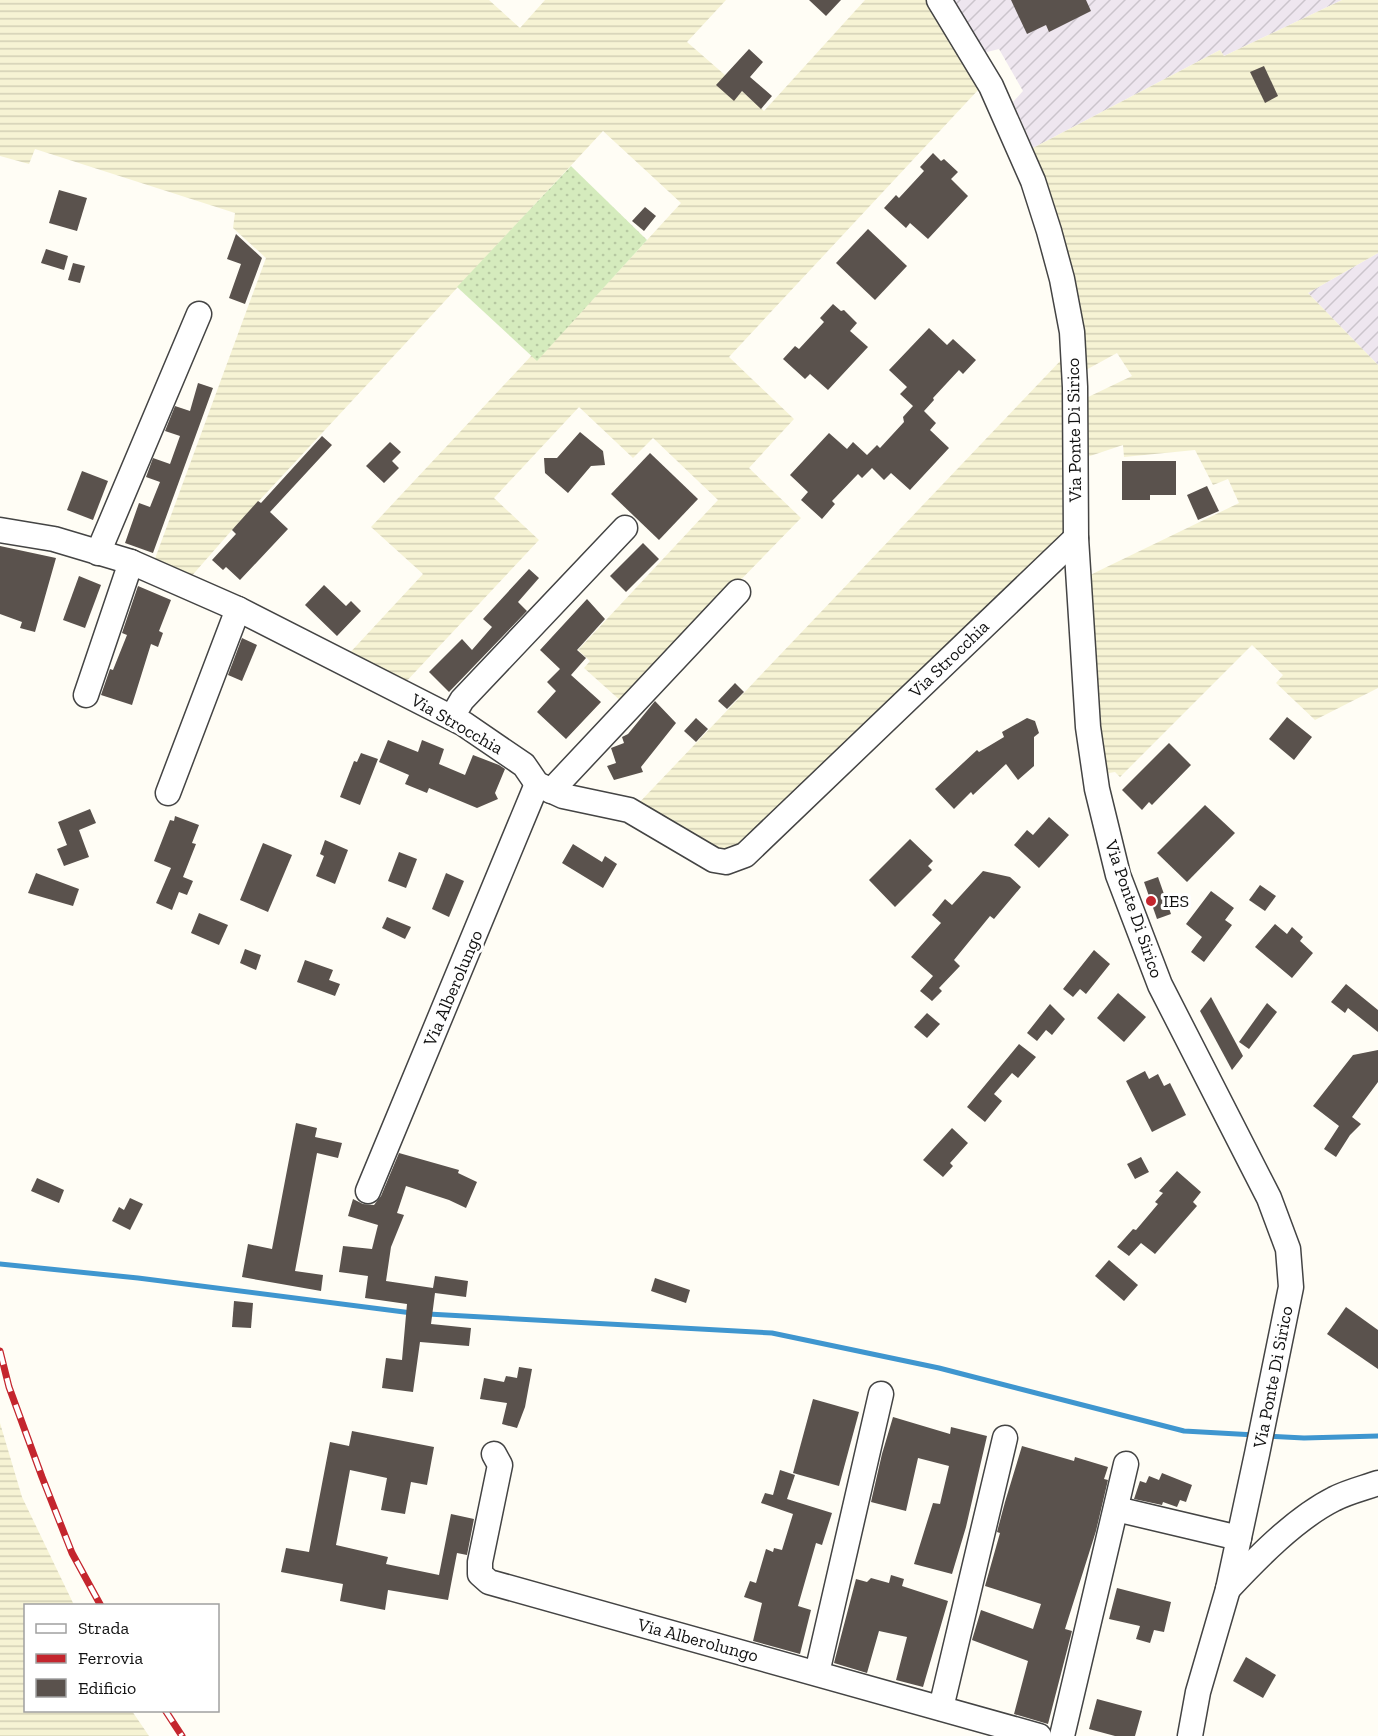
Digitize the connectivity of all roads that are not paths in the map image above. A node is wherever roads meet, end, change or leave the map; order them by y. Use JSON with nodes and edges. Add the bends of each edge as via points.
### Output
{"nodes":[{"id":1,"x":939,"y":0,"type":"edge"},
{"id":2,"x":199,"y":314,"type":"dead end"},
{"id":3,"x":626,"y":528,"type":"dead end"},
{"id":4,"x":0,"y":530,"type":"edge"},
{"id":5,"x":1076,"y":538,"type":"junction"},
{"id":6,"x":98,"y":553,"type":"junction"},
{"id":7,"x":131,"y":562,"type":"junction"},
{"id":8,"x":738,"y":592,"type":"dead end"},
{"id":9,"x":238,"y":609,"type":"junction"},
{"id":10,"x":86,"y":695,"type":"dead end"},
{"id":11,"x":452,"y":717,"type":"junction"},
{"id":12,"x":544,"y":787,"type":"junction"},
{"id":13,"x":168,"y":793,"type":"dead end"},
{"id":14,"x":368,"y":1191,"type":"dead end"},
{"id":15,"x":881,"y":1394,"type":"dead end"},
{"id":16,"x":1005,"y":1438,"type":"dead end"},
{"id":17,"x":494,"y":1454,"type":"dead end"},
{"id":18,"x":1126,"y":1464,"type":"dead end"},
{"id":19,"x":1378,"y":1483,"type":"edge"},
{"id":20,"x":1116,"y":1509,"type":"junction"},
{"id":21,"x":1239,"y":1538,"type":"junction"},
{"id":22,"x":1228,"y":1589,"type":"junction"},
{"id":23,"x":817,"y":1673,"type":"junction"},
{"id":24,"x":941,"y":1708,"type":"junction"},
{"id":25,"x":1039,"y":1736,"type":"edge"},
{"id":26,"x":1062,"y":1736,"type":"edge"},
{"id":27,"x":1190,"y":1736,"type":"edge"}],
"edges":[{"from":1,"to":5,"type":"street","name":"Via Ponte Di Sirico","via":[[991,86],[1050,231],[1072,332]]},
{"from":2,"to":6,"type":"street"},
{"from":3,"to":11,"type":"street","via":[[462,700]]},
{"from":4,"to":6,"type":"street","name":"Via Strocchia","via":[[54,539]]},
{"from":5,"to":12,"type":"street","name":"Via Strocchia","via":[[739,859],[714,860],[629,810],[563,796]]},
{"from":5,"to":21,"type":"street","name":"Via Ponte Di Sirico","via":[[1088,727],[1097,789],[1118,875],[1160,985],[1269,1198],[1288,1249],[1291,1287]]},
{"from":6,"to":7,"type":"street","name":"Via Strocchia"},
{"from":7,"to":9,"type":"street","name":"Via Strocchia"},
{"from":7,"to":10,"type":"street"},
{"from":8,"to":12,"type":"street"},
{"from":9,"to":11,"type":"street","name":"Via Strocchia"},
{"from":9,"to":13,"type":"street"},
{"from":11,"to":12,"type":"street","name":"Via Strocchia","via":[[504,749]]},
{"from":12,"to":14,"type":"street","name":"Via Alberolungo"},
{"from":15,"to":23,"type":"street"},
{"from":16,"to":24,"type":"street"},
{"from":17,"to":23,"type":"street","name":"Via Alberolungo","via":[[500,1465],[480,1562],[480,1574],[489,1582]]},
{"from":18,"to":20,"type":"street"},
{"from":19,"to":22,"type":"street","via":[[1334,1499],[1293,1527]]},
{"from":20,"to":21,"type":"street"},
{"from":20,"to":26,"type":"street"},
{"from":21,"to":22,"type":"street","name":"Via Ponte Di Sirico"},
{"from":22,"to":27,"type":"street","name":"Via Ponte Di Sirico","via":[[1198,1692]]},
{"from":23,"to":24,"type":"street","name":"Via Alberolungo"},
{"from":24,"to":25,"type":"street","name":"Via Alberolungo"}]}
